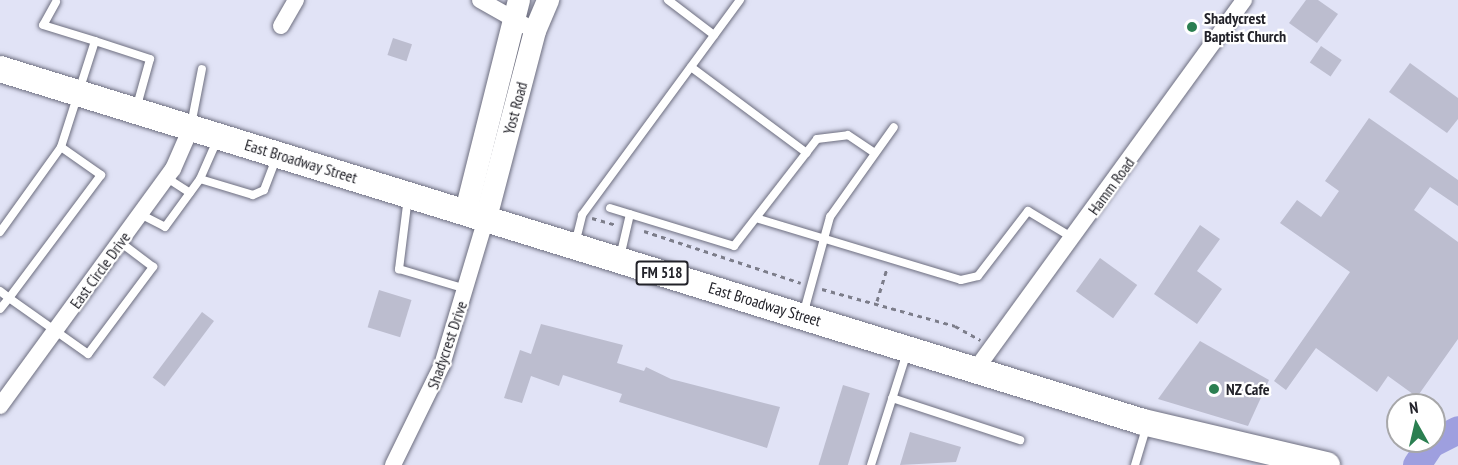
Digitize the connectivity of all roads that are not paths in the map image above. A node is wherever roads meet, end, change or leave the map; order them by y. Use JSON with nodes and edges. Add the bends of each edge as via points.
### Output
{"nodes":[{"id":1,"x":296,"y":0,"type":"edge"},
{"id":2,"x":480,"y":0,"type":"edge"},
{"id":3,"x":548,"y":0,"type":"edge"},
{"id":4,"x":668,"y":0,"type":"edge"},
{"id":5,"x":740,"y":0,"type":"edge"},
{"id":6,"x":1244,"y":0,"type":"edge"},
{"id":7,"x":56,"y":2,"type":"dead end"},
{"id":8,"x":516,"y":9,"type":"edge"},
{"id":9,"x":281,"y":26,"type":"dead end"},
{"id":10,"x":535,"y":31,"type":"junction"},
{"id":11,"x":714,"y":35,"type":"junction"},
{"id":12,"x":94,"y":41,"type":"junction"},
{"id":13,"x":691,"y":67,"type":"junction"},
{"id":14,"x":0,"y":69,"type":"edge"},
{"id":15,"x":202,"y":69,"type":"dead end"},
{"id":16,"x":77,"y":93,"type":"junction"},
{"id":17,"x":135,"y":111,"type":"junction"},
{"id":18,"x":894,"y":127,"type":"dead end"},
{"id":19,"x":191,"y":128,"type":"junction"},
{"id":20,"x":218,"y":136,"type":"junction"},
{"id":21,"x":61,"y":147,"type":"junction"},
{"id":22,"x":807,"y":153,"type":"junction"},
{"id":23,"x":875,"y":153,"type":"junction"},
{"id":24,"x":277,"y":154,"type":"junction"},
{"id":25,"x":167,"y":178,"type":"junction"},
{"id":26,"x":200,"y":179,"type":"junction"},
{"id":27,"x":190,"y":193,"type":"junction"},
{"id":28,"x":408,"y":194,"type":"junction"},
{"id":29,"x":610,"y":208,"type":"dead end"},
{"id":30,"x":140,"y":214,"type":"junction"},
{"id":31,"x":630,"y":214,"type":"junction"},
{"id":32,"x":476,"y":215,"type":"junction"},
{"id":33,"x":759,"y":219,"type":"junction"},
{"id":34,"x":0,"y":232,"type":"edge"},
{"id":35,"x":1073,"y":238,"type":"junction"},
{"id":36,"x":824,"y":239,"type":"junction"},
{"id":37,"x":120,"y":242,"type":"junction"},
{"id":38,"x":575,"y":246,"type":"junction"},
{"id":39,"x":620,"y":259,"type":"junction"},
{"id":40,"x":467,"y":289,"type":"junction"},
{"id":41,"x":0,"y":291,"type":"edge"},
{"id":42,"x":9,"y":298,"type":"junction"},
{"id":43,"x":0,"y":309,"type":"edge"},
{"id":44,"x":803,"y":316,"type":"junction"},
{"id":45,"x":55,"y":331,"type":"junction"},
{"id":46,"x":908,"y":348,"type":"junction"},
{"id":47,"x":976,"y":369,"type":"junction"},
{"id":48,"x":892,"y":398,"type":"junction"},
{"id":49,"x":0,"y":406,"type":"edge"},
{"id":50,"x":1148,"y":423,"type":"junction"},
{"id":51,"x":1020,"y":440,"type":"dead end"},
{"id":52,"x":393,"y":465,"type":"edge"},
{"id":53,"x":871,"y":465,"type":"edge"},
{"id":54,"x":1135,"y":465,"type":"edge"},
{"id":55,"x":1328,"y":465,"type":"edge"}],
"edges":[{"from":1,"to":9,"type":"street"},
{"from":2,"to":8,"type":"street"},
{"from":3,"to":10,"type":"main road","name":"Yost Road"},
{"from":4,"to":11,"type":"lane"},
{"from":5,"to":11,"type":"lane"},
{"from":6,"to":35,"type":"street","name":"Hamm Road"},
{"from":7,"to":12,"type":"lane","via":[[43,25]]},
{"from":8,"to":10,"type":"street"},
{"from":8,"to":32,"type":"main road","name":"Yost Road"},
{"from":10,"to":32,"type":"main road","name":"Yost Road"},
{"from":11,"to":13,"type":"lane"},
{"from":12,"to":16,"type":"lane"},
{"from":12,"to":17,"type":"lane","via":[[150,58]]},
{"from":13,"to":22,"type":"lane"},
{"from":13,"to":38,"type":"lane","via":[[582,215]]},
{"from":14,"to":16,"type":"main road","name":"East Broadway Street","number":"FM 518"},
{"from":15,"to":19,"type":"lane"},
{"from":16,"to":17,"type":"main road","name":"East Broadway Street","number":"FM 518"},
{"from":16,"to":21,"type":"lane"},
{"from":17,"to":19,"type":"main road","name":"East Broadway Street","number":"FM 518"},
{"from":18,"to":23,"type":"lane"},
{"from":19,"to":20,"type":"main road","name":"East Broadway Street","number":"FM 518"},
{"from":19,"to":25,"type":"street","name":"East Circle Drive"},
{"from":20,"to":24,"type":"main road","name":"East Broadway Street","number":"FM 518"},
{"from":20,"to":26,"type":"lane"},
{"from":21,"to":34,"type":"lane"},
{"from":21,"to":42,"type":"lane","via":[[101,175]]},
{"from":22,"to":23,"type":"lane","via":[[817,140],[848,135]]},
{"from":22,"to":33,"type":"lane"},
{"from":23,"to":36,"type":"lane","via":[[830,217]]},
{"from":24,"to":26,"type":"lane","via":[[260,194]]},
{"from":24,"to":28,"type":"main road","name":"East Broadway Street","number":"FM 518"},
{"from":25,"to":27,"type":"lane"},
{"from":25,"to":30,"type":"street","name":"East Circle Drive"},
{"from":26,"to":27,"type":"lane"},
{"from":27,"to":30,"type":"lane","via":[[165,227]]},
{"from":28,"to":32,"type":"main road","name":"East Broadway Street","number":"FM 518"},
{"from":28,"to":40,"type":"lane","via":[[399,269]]},
{"from":29,"to":31,"type":"lane"},
{"from":30,"to":37,"type":"street","name":"East Circle Drive"},
{"from":31,"to":33,"type":"lane","via":[[735,246]]},
{"from":31,"to":39,"type":"lane"},
{"from":32,"to":38,"type":"main road","name":"East Broadway Street","number":"FM 518"},
{"from":32,"to":40,"type":"street","name":"Shadycrest Drive"},
{"from":33,"to":36,"type":"lane"},
{"from":35,"to":36,"type":"lane","via":[[1028,211],[978,276],[960,280]]},
{"from":35,"to":47,"type":"street","name":"Hamm Road"},
{"from":36,"to":44,"type":"lane"},
{"from":37,"to":45,"type":"street","name":"East Circle Drive"},
{"from":37,"to":45,"type":"lane","via":[[153,267],[88,354]]},
{"from":38,"to":39,"type":"main road","name":"East Broadway Street","number":"FM 518"},
{"from":39,"to":44,"type":"main road","name":"East Broadway Street","number":"FM 518"},
{"from":40,"to":52,"type":"street","name":"Shadycrest Drive","via":[[428,399]]},
{"from":41,"to":42,"type":"lane"},
{"from":42,"to":43,"type":"lane"},
{"from":42,"to":45,"type":"lane"},
{"from":44,"to":46,"type":"main road","name":"East Broadway Street","number":"FM 518"},
{"from":45,"to":49,"type":"street","name":"East Circle Drive"},
{"from":46,"to":47,"type":"main road","name":"East Broadway Street","number":"FM 518"},
{"from":46,"to":48,"type":"lane"},
{"from":47,"to":50,"type":"main road","name":"East Broadway Street","number":"FM 518"},
{"from":48,"to":51,"type":"lane"},
{"from":48,"to":53,"type":"lane"},
{"from":50,"to":54,"type":"lane"},
{"from":50,"to":55,"type":"main road","name":"East Broadway Street","number":"FM 518"}]}
